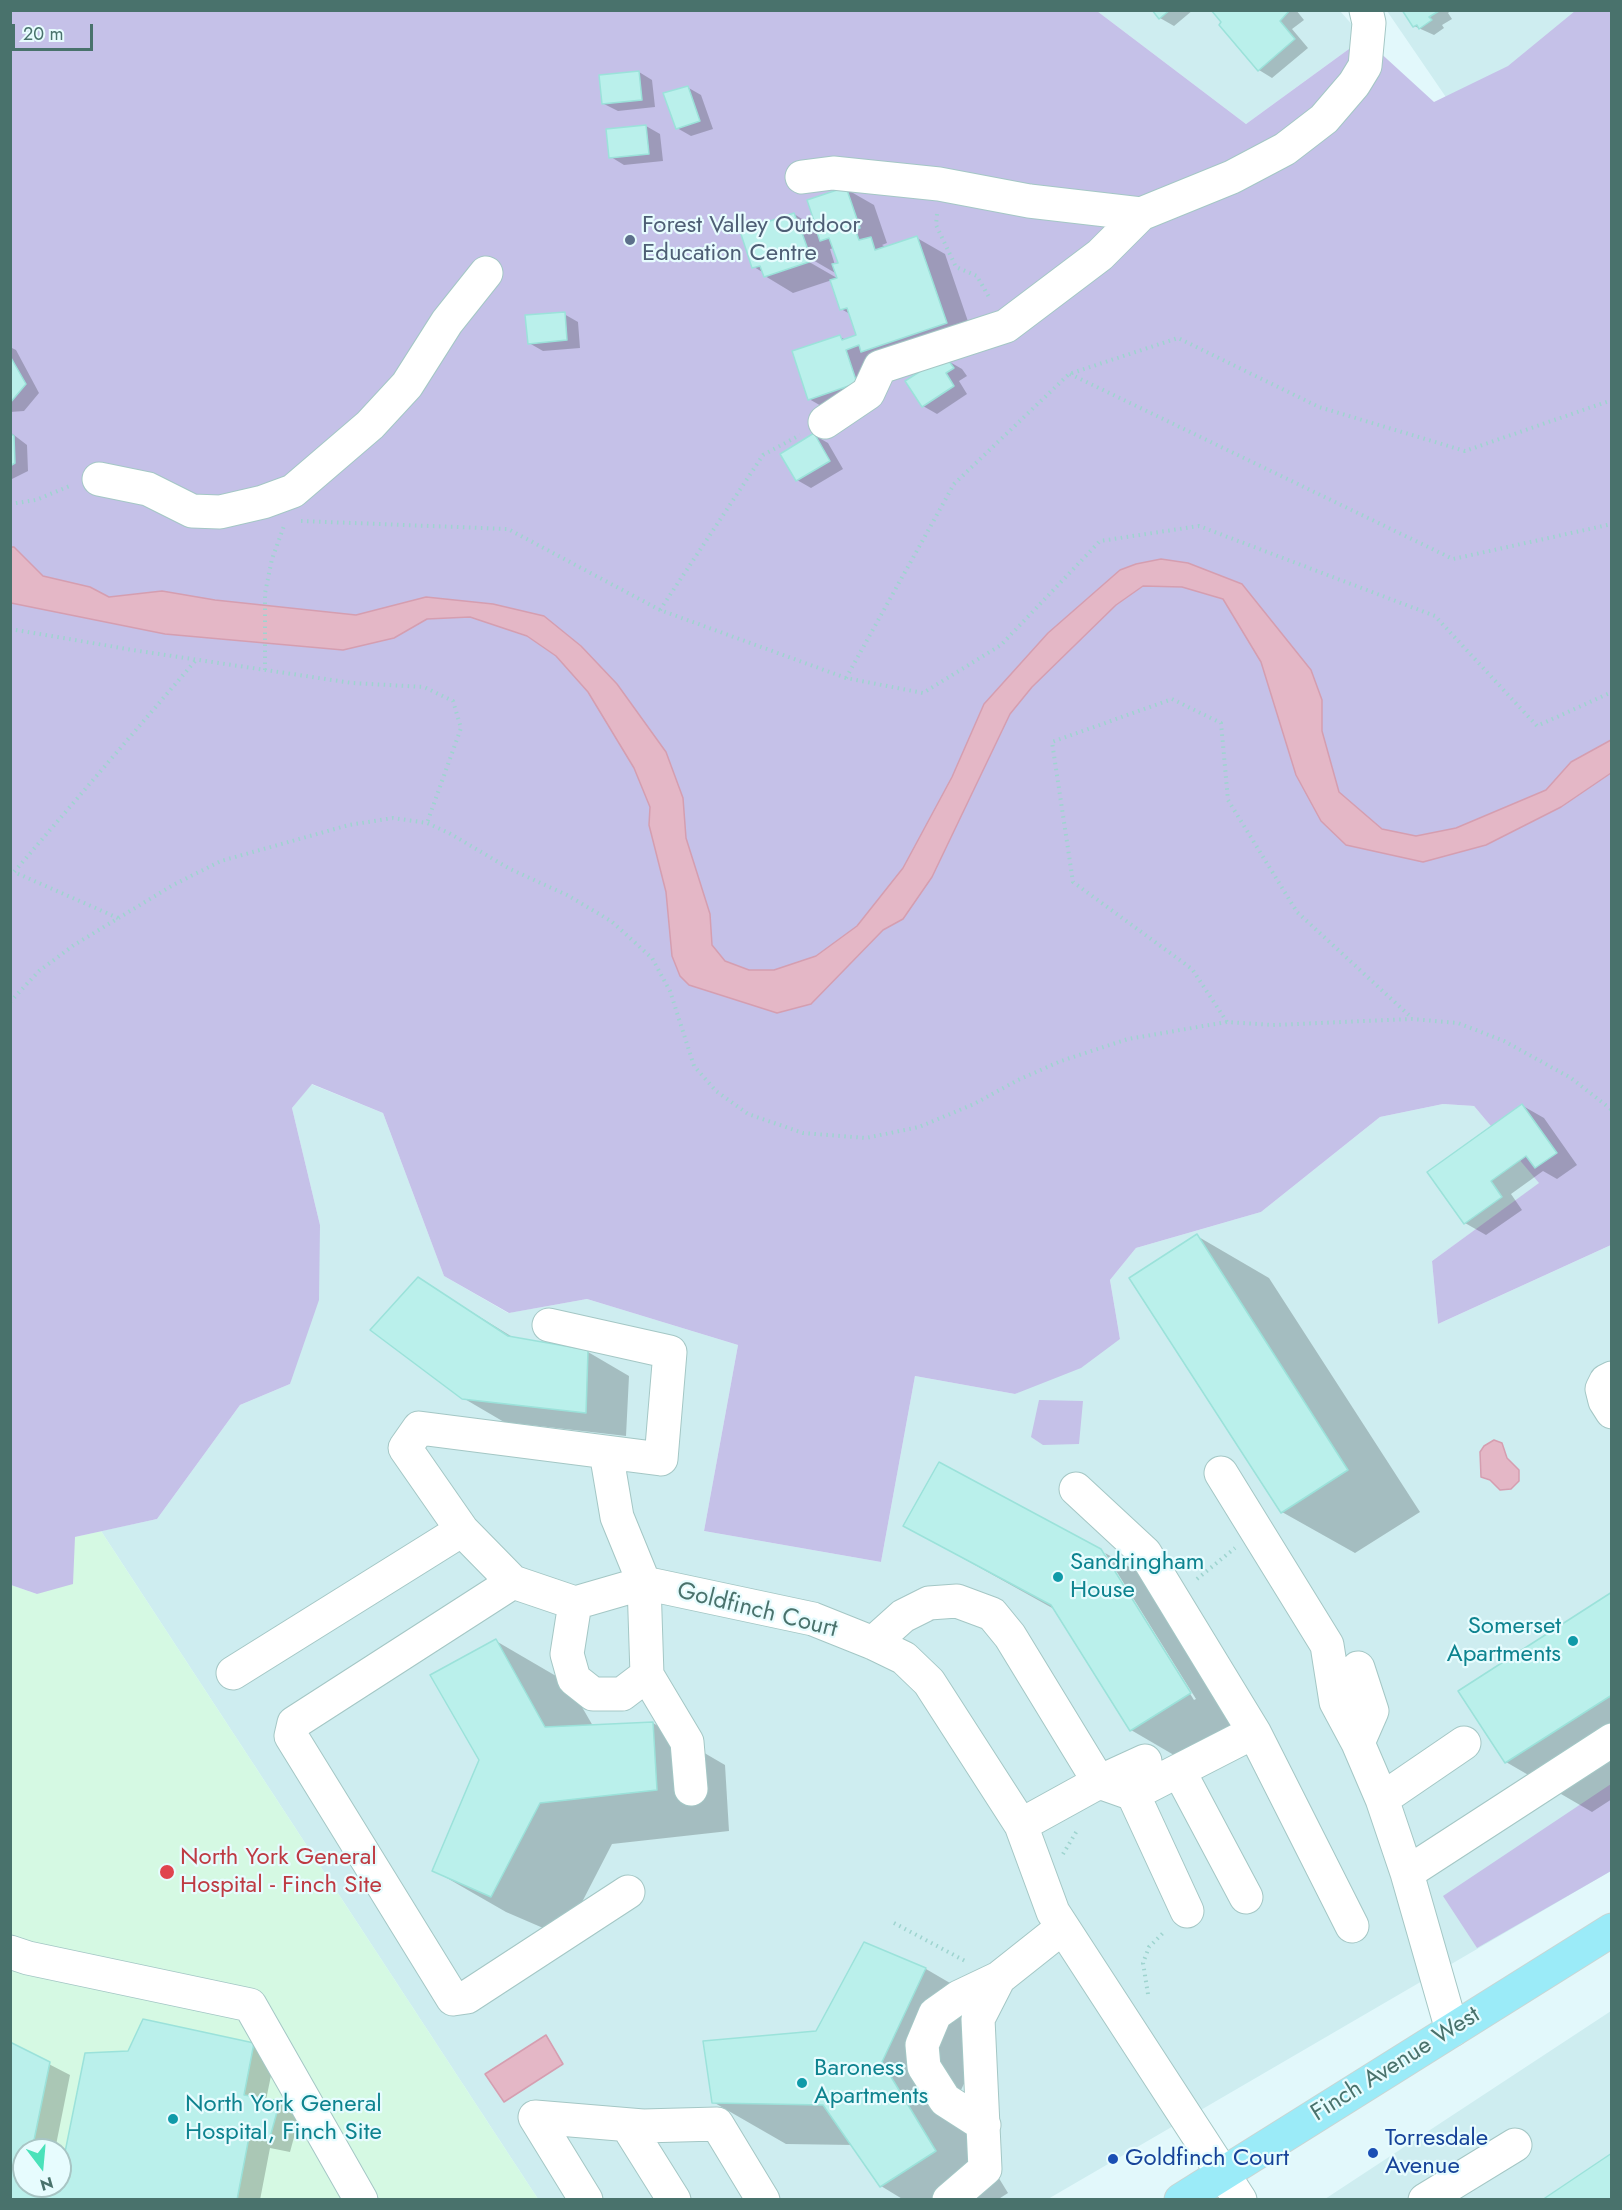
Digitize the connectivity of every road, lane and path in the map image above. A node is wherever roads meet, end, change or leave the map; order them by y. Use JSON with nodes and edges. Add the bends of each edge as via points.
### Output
{"nodes":[{"id":1,"x":1366,"y":10,"type":"edge"},
{"id":2,"x":802,"y":177,"type":"dead end"},
{"id":3,"x":939,"y":184,"type":"junction"},
{"id":4,"x":1141,"y":214,"type":"junction"},
{"id":5,"x":486,"y":273,"type":"dead end"},
{"id":6,"x":1006,"y":326,"type":"junction"},
{"id":7,"x":1069,"y":374,"type":"junction"},
{"id":8,"x":1611,"y":400,"type":"edge"},
{"id":9,"x":825,"y":422,"type":"joint"},
{"id":10,"x":99,"y":479,"type":"joint"},
{"id":11,"x":10,"y":504,"type":"edge"},
{"id":12,"x":283,"y":508,"type":"junction"},
{"id":13,"x":1611,"y":524,"type":"edge"},
{"id":14,"x":660,"y":610,"type":"junction"},
{"id":15,"x":10,"y":628,"type":"edge"},
{"id":16,"x":196,"y":660,"type":"junction"},
{"id":17,"x":265,"y":670,"type":"junction"},
{"id":18,"x":846,"y":678,"type":"junction"},
{"id":19,"x":1611,"y":692,"type":"edge"},
{"id":20,"x":427,"y":823,"type":"junction"},
{"id":21,"x":118,"y":918,"type":"junction"},
{"id":22,"x":10,"y":1002,"type":"edge"},
{"id":23,"x":1413,"y":1019,"type":"junction"},
{"id":24,"x":1227,"y":1022,"type":"junction"},
{"id":25,"x":1611,"y":1110,"type":"edge"},
{"id":26,"x":549,"y":1325,"type":"dead end"},
{"id":27,"x":1611,"y":1378,"type":"edge"},
{"id":28,"x":1611,"y":1412,"type":"edge"},
{"id":29,"x":606,"y":1452,"type":"junction"},
{"id":30,"x":1221,"y":1473,"type":"dead end"},
{"id":31,"x":1076,"y":1490,"type":"dead end"},
{"id":32,"x":462,"y":1530,"type":"junction"},
{"id":33,"x":1256,"y":1530,"type":"junction"},
{"id":34,"x":513,"y":1582,"type":"junction"},
{"id":35,"x":644,"y":1583,"type":"junction"},
{"id":36,"x":1173,"y":1599,"type":"junction"},
{"id":37,"x":575,"y":1603,"type":"junction"},
{"id":38,"x":873,"y":1643,"type":"junction"},
{"id":39,"x":1358,"y":1668,"type":"dead end"},
{"id":40,"x":233,"y":1673,"type":"dead end"},
{"id":41,"x":647,"y":1676,"type":"junction"},
{"id":42,"x":1254,"y":1732,"type":"junction"},
{"id":43,"x":1611,"y":1740,"type":"edge"},
{"id":44,"x":1358,"y":1743,"type":"junction"},
{"id":45,"x":1464,"y":1743,"type":"dead end"},
{"id":46,"x":1145,"y":1761,"type":"dead end"},
{"id":47,"x":1179,"y":1771,"type":"junction"},
{"id":48,"x":1099,"y":1782,"type":"junction"},
{"id":49,"x":692,"y":1789,"type":"dead end"},
{"id":50,"x":1133,"y":1794,"type":"junction"},
{"id":51,"x":1382,"y":1799,"type":"junction"},
{"id":52,"x":1021,"y":1825,"type":"junction"},
{"id":53,"x":1407,"y":1873,"type":"junction"},
{"id":54,"x":628,"y":1892,"type":"dead end"},
{"id":55,"x":1246,"y":1897,"type":"dead end"},
{"id":56,"x":1176,"y":1921,"type":"joint"},
{"id":57,"x":894,"y":1923,"type":"dead end"},
{"id":58,"x":1352,"y":1926,"type":"dead end"},
{"id":59,"x":1062,"y":1928,"type":"junction"},
{"id":60,"x":1611,"y":1930,"type":"edge"},
{"id":61,"x":10,"y":1952,"type":"edge"},
{"id":62,"x":999,"y":1978,"type":"junction"},
{"id":63,"x":1148,"y":1994,"type":"dead end"},
{"id":64,"x":1452,"y":2030,"type":"junction"},
{"id":65,"x":627,"y":2125,"type":"junction"},
{"id":66,"x":984,"y":2125,"type":"junction"},
{"id":67,"x":1515,"y":2145,"type":"dead end"},
{"id":68,"x":1232,"y":2187,"type":"edge"},
{"id":69,"x":361,"y":2199,"type":"edge"},
{"id":70,"x":586,"y":2199,"type":"edge"},
{"id":71,"x":674,"y":2199,"type":"edge"},
{"id":72,"x":763,"y":2199,"type":"edge"},
{"id":73,"x":949,"y":2199,"type":"edge"},
{"id":74,"x":1181,"y":2199,"type":"edge"},
{"id":75,"x":1425,"y":2199,"type":"edge"}],
"edges":[{"from":1,"to":4,"type":"street","via":[[1369,23],[1365,66],[1324,119],[1276,154],[1232,177]]},
{"from":2,"to":3,"type":"street","via":[[832,173]]},
{"from":3,"to":4,"type":"street","via":[[1029,201]]},
{"from":3,"to":6,"type":"path","via":[[936,225],[956,267],[977,276]]},
{"from":4,"to":6,"type":"street","via":[[1100,255]]},
{"from":5,"to":12,"type":"street","via":[[447,322],[407,385],[370,425],[293,491]]},
{"from":6,"to":9,"type":"street","via":[[880,367],[868,393]]},
{"from":7,"to":8,"type":"path","via":[[1178,338],[1319,407],[1465,451]]},
{"from":7,"to":13,"type":"path","via":[[1453,560]]},
{"from":7,"to":18,"type":"path","via":[[954,484]]},
{"from":9,"to":14,"type":"path","via":[[763,455]]},
{"from":10,"to":11,"type":"path","via":[[64,486],[36,500]]},
{"from":10,"to":12,"type":"street","via":[[148,489],[192,511]]},
{"from":12,"to":14,"type":"path","via":[[508,529]]},
{"from":12,"to":17,"type":"path","via":[[265,593]]},
{"from":14,"to":18,"type":"path"},
{"from":15,"to":16,"type":"path"},
{"from":16,"to":17,"type":"path"},
{"from":16,"to":21,"type":"path","via":[[14,872]]},
{"from":17,"to":20,"type":"path","via":[[352,683],[424,687],[453,701],[461,728]]},
{"from":18,"to":19,"type":"path","via":[[923,693],[1001,645],[1100,541],[1199,526],[1434,616],[1537,726]]},
{"from":20,"to":21,"type":"path","via":[[393,818],[349,825],[221,861]]},
{"from":20,"to":24,"type":"path","via":[[611,921],[652,958],[670,991],[694,1066],[716,1091],[748,1114],[803,1133],[866,1138],[919,1127],[1061,1061],[1128,1039]]},
{"from":21,"to":22,"type":"path","via":[[39,971]]},
{"from":23,"to":24,"type":"path","via":[[1273,1025]]},
{"from":23,"to":24,"type":"path","via":[[1297,912],[1228,800],[1221,723],[1172,699],[1052,742],[1073,882],[1192,969]]},
{"from":23,"to":25,"type":"path","via":[[1458,1023],[1504,1041],[1571,1078]]},
{"from":26,"to":29,"type":"street","via":[[670,1352],[661,1459]]},
{"from":27,"to":28,"type":"street","via":[[1602,1389]]},
{"from":29,"to":32,"type":"street","via":[[419,1428],[405,1448]]},
{"from":29,"to":35,"type":"street","via":[[617,1517]]},
{"from":30,"to":33,"type":"street"},
{"from":31,"to":36,"type":"street","via":[[1145,1553]]},
{"from":32,"to":34,"type":"street"},
{"from":32,"to":40,"type":"street"},
{"from":33,"to":36,"type":"path"},
{"from":33,"to":44,"type":"street","via":[[1327,1645],[1336,1702]]},
{"from":34,"to":37,"type":"street"},
{"from":34,"to":54,"type":"street","via":[[294,1723],[291,1736],[453,1999],[467,1996]]},
{"from":35,"to":37,"type":"street"},
{"from":35,"to":38,"type":"street","name":"Goldfinch Court","via":[[813,1619]]},
{"from":35,"to":41,"type":"street"},
{"from":36,"to":42,"type":"street"},
{"from":37,"to":41,"type":"street","via":[[567,1654],[574,1679],[593,1694],[622,1694]]},
{"from":38,"to":48,"type":"street","via":[[903,1616],[929,1603],[957,1601],[992,1614],[1010,1636]]},
{"from":38,"to":52,"type":"street","name":"Goldfinch Court","via":[[904,1658],[929,1682]]},
{"from":39,"to":44,"type":"street","via":[[1372,1710]]},
{"from":41,"to":49,"type":"street","via":[[687,1742]]},
{"from":42,"to":47,"type":"street"},
{"from":42,"to":58,"type":"street"},
{"from":43,"to":53,"type":"street"},
{"from":44,"to":51,"type":"street"},
{"from":45,"to":51,"type":"street"},
{"from":46,"to":48,"type":"street"},
{"from":47,"to":50,"type":"street"},
{"from":47,"to":55,"type":"street"},
{"from":48,"to":50,"type":"street"},
{"from":48,"to":52,"type":"street"},
{"from":50,"to":56,"type":"street"},
{"from":51,"to":53,"type":"street"},
{"from":52,"to":59,"type":"street","name":"Goldfinch Court"},
{"from":53,"to":64,"type":"street"},
{"from":56,"to":63,"type":"path","via":[[1149,1947],[1143,1963]]},
{"from":57,"to":62,"type":"path"},
{"from":59,"to":62,"type":"street"},
{"from":59,"to":68,"type":"street","name":"Goldfinch Court"},
{"from":60,"to":64,"type":"main road","name":"Finch Avenue West"},
{"from":61,"to":69,"type":"street","via":[[250,2005]]},
{"from":62,"to":66,"type":"street","via":[[978,2019]]},
{"from":62,"to":66,"type":"street","via":[[959,1997],[935,2014],[922,2045],[924,2067],[945,2100]]},
{"from":64,"to":68,"type":"main road","name":"Finch Avenue West"},
{"from":65,"to":70,"type":"street","via":[[535,2117]]},
{"from":65,"to":71,"type":"street"},
{"from":65,"to":72,"type":"street","via":[[717,2124]]},
{"from":66,"to":73,"type":"street","via":[[985,2169]]},
{"from":67,"to":75,"type":"street"},
{"from":68,"to":74,"type":"main road","name":"Finch Avenue West"}]}
